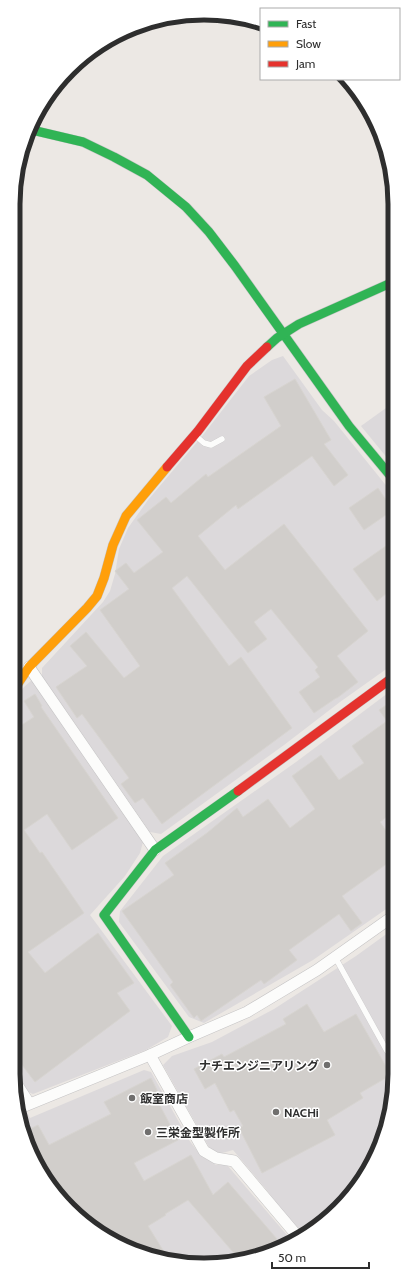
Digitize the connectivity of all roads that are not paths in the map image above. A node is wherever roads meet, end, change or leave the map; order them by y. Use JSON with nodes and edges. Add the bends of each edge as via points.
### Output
{"nodes":[{"id":1,"x":35,"y":131,"type":"edge"},
{"id":2,"x":388,"y":284,"type":"edge"},
{"id":3,"x":284,"y":333,"type":"junction"},
{"id":4,"x":194,"y":434,"type":"junction"},
{"id":5,"x":222,"y":439,"type":"dead end"},
{"id":6,"x":388,"y":473,"type":"edge"},
{"id":7,"x":29,"y":667,"type":"junction"},
{"id":8,"x":20,"y":680,"type":"edge"},
{"id":9,"x":388,"y":681,"type":"edge"},
{"id":10,"x":155,"y":850,"type":"junction"},
{"id":11,"x":388,"y":920,"type":"edge"},
{"id":12,"x":335,"y":957,"type":"junction"},
{"id":13,"x":189,"y":1037,"type":"junction"},
{"id":14,"x":387,"y":1051,"type":"dead end"},
{"id":15,"x":150,"y":1055,"type":"junction"},
{"id":16,"x":24,"y":1105,"type":"edge"},
{"id":17,"x":295,"y":1233,"type":"edge"}],
"edges":[{"from":1,"to":3,"type":"street","via":[[83,142],[114,157],[165,189],[209,232]]},
{"from":2,"to":3,"type":"street"},
{"from":3,"to":4,"type":"street","via":[[247,366]]},
{"from":3,"to":6,"type":"street","via":[[349,426]]},
{"from":4,"to":5,"type":"lane","via":[[210,445]]},
{"from":4,"to":7,"type":"street","via":[[126,516],[113,545],[97,596]]},
{"from":7,"to":8,"type":"street"},
{"from":7,"to":10,"type":"street"},
{"from":9,"to":10,"type":"street"},
{"from":10,"to":13,"type":"street","via":[[104,915]]},
{"from":11,"to":12,"type":"street"},
{"from":12,"to":13,"type":"street","via":[[247,1012]]},
{"from":12,"to":14,"type":"lane"},
{"from":13,"to":15,"type":"street"},
{"from":15,"to":16,"type":"street"},
{"from":15,"to":17,"type":"street","via":[[204,1151],[216,1158],[234,1161]]}]}
